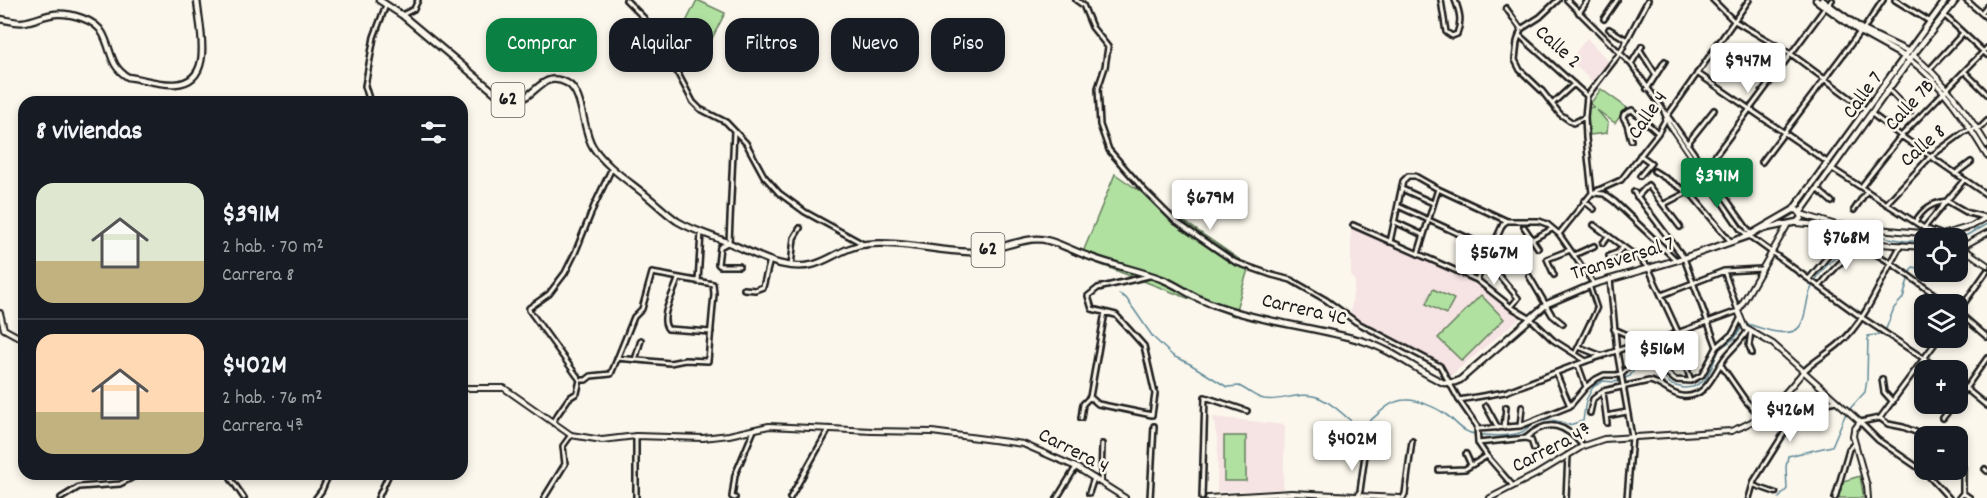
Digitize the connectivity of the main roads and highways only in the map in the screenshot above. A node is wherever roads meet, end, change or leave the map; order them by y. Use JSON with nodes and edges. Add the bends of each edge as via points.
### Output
{"nodes":[{"id":1,"x":197,"y":0,"type":"edge"},
{"id":2,"x":379,"y":0,"type":"edge"},
{"id":3,"x":1816,"y":0,"type":"edge"},
{"id":4,"x":1822,"y":0,"type":"edge"},
{"id":5,"x":1946,"y":0,"type":"edge"},
{"id":6,"x":1956,"y":0,"type":"edge"},
{"id":7,"x":1827,"y":7,"type":"junction"},
{"id":8,"x":0,"y":19,"type":"edge"},
{"id":9,"x":1862,"y":31,"type":"junction"},
{"id":10,"x":1907,"y":51,"type":"junction"},
{"id":11,"x":1904,"y":57,"type":"junction"},
{"id":12,"x":1912,"y":58,"type":"junction"},
{"id":13,"x":1791,"y":211,"type":"junction"},
{"id":14,"x":1801,"y":214,"type":"junction"},
{"id":15,"x":1795,"y":223,"type":"junction"},
{"id":16,"x":1762,"y":230,"type":"junction"},
{"id":17,"x":1449,"y":383,"type":"joint"}],
"edges":[{"from":1,"to":8,"type":"main road","via":[[201,68],[183,83],[122,74],[112,62],[97,24],[67,14],[22,22]]},
{"from":2,"to":17,"type":"main road","name":"Carrera 4C","number":"62","via":[[500,97],[513,102],[525,99],[548,81],[567,84],[577,97],[593,147],[612,168],[678,222],[770,260],[791,266],[815,265],[857,246],[897,244],[971,252],[1038,239],[1163,280],[1219,307],[1382,348]]},
{"from":3,"to":7,"type":"main road"},
{"from":4,"to":7,"type":"main road"},
{"from":5,"to":10,"type":"main road","name":"Calle 7"},
{"from":6,"to":12,"type":"main road","name":"Calle 7"},
{"from":7,"to":9,"type":"main road"},
{"from":9,"to":10,"type":"main road"},
{"from":9,"to":11,"type":"main road"},
{"from":10,"to":11,"type":"main road","name":"Calle 7"},
{"from":10,"to":12,"type":"main road"},
{"from":11,"to":12,"type":"main road"},
{"from":11,"to":13,"type":"main road","name":"Calle 7"},
{"from":12,"to":14,"type":"main road","name":"Calle 7"},
{"from":13,"to":14,"type":"main road"},
{"from":13,"to":15,"type":"main road","via":[[1789,219]]},
{"from":13,"to":16,"type":"main road","name":"Transversal 7"},
{"from":14,"to":15,"type":"main road"},
{"from":15,"to":16,"type":"main road","name":"Transversal 7"},
{"from":16,"to":17,"type":"main road","name":"Transversal 7","via":[[1592,285],[1547,304],[1460,380]]}]}
